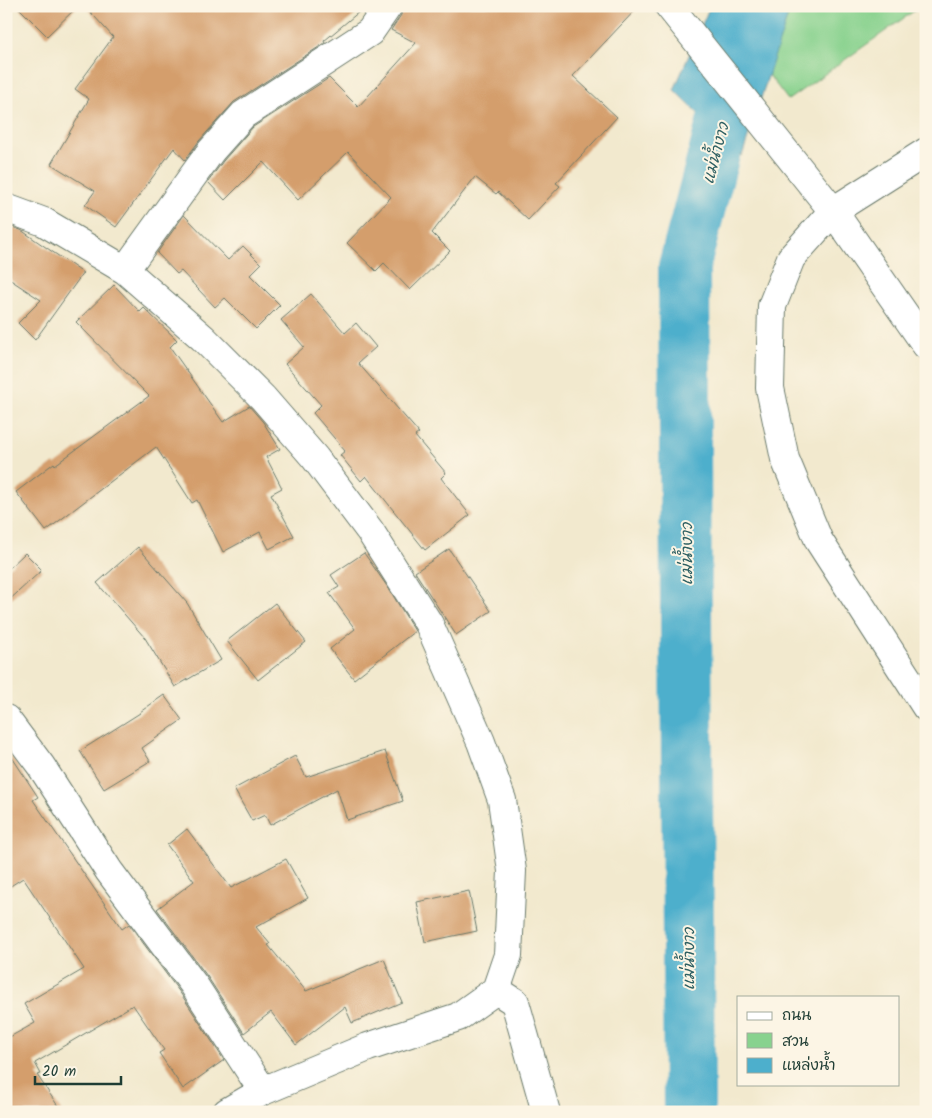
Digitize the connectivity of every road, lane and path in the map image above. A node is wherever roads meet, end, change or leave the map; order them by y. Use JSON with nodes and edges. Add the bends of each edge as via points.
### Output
{"nodes":[{"id":1,"x":388,"y":6,"type":"edge"},
{"id":2,"x":669,"y":6,"type":"edge"},
{"id":3,"x":926,"y":152,"type":"edge"},
{"id":4,"x":6,"y":208,"type":"edge"},
{"id":5,"x":833,"y":211,"type":"junction"},
{"id":6,"x":125,"y":270,"type":"junction"},
{"id":7,"x":926,"y":345,"type":"edge"},
{"id":8,"x":926,"y":707,"type":"edge"},
{"id":9,"x":6,"y":719,"type":"edge"},
{"id":10,"x":496,"y":990,"type":"junction"},
{"id":11,"x":263,"y":1091,"type":"junction"},
{"id":12,"x":227,"y":1112,"type":"edge"},
{"id":13,"x":546,"y":1112,"type":"edge"}],
"edges":[{"from":1,"to":6,"type":"street","via":[[370,32],[243,116],[211,151]]},
{"from":2,"to":5,"type":"street"},
{"from":3,"to":5,"type":"street"},
{"from":4,"to":6,"type":"street","via":[[44,222]]},
{"from":5,"to":7,"type":"street"},
{"from":5,"to":8,"type":"street","via":[[791,258],[772,306],[770,388],[785,459],[819,541]]},
{"from":6,"to":10,"type":"street","via":[[203,338],[270,405],[370,530],[429,624],[481,742],[502,800],[512,871],[508,955]]},
{"from":9,"to":11,"type":"street","via":[[109,871],[194,985]]},
{"from":10,"to":11,"type":"street","via":[[458,1017],[368,1047]]},
{"from":10,"to":13,"type":"street","via":[[515,1002]]},
{"from":11,"to":12,"type":"street"}]}
